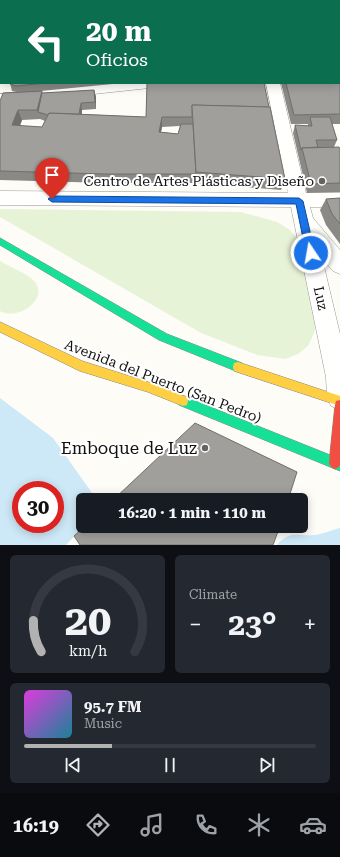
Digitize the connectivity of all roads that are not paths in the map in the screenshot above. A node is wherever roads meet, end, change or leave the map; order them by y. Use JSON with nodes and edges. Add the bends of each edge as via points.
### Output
{"nodes":[{"id":1,"x":8,"y":84,"type":"edge"},
{"id":2,"x":150,"y":84,"type":"edge"},
{"id":3,"x":273,"y":84,"type":"edge"},
{"id":4,"x":1,"y":100,"type":"edge"},
{"id":5,"x":0,"y":198,"type":"edge"},
{"id":6,"x":340,"y":200,"type":"edge"},
{"id":7,"x":301,"y":212,"type":"junction"},
{"id":8,"x":0,"y":242,"type":"edge"},
{"id":9,"x":340,"y":264,"type":"edge"},
{"id":10,"x":0,"y":327,"type":"edge"},
{"id":11,"x":340,"y":397,"type":"edge"},
{"id":12,"x":340,"y":401,"type":"edge"},
{"id":13,"x":340,"y":405,"type":"edge"},
{"id":14,"x":337,"y":464,"type":"edge"}],
"edges":[{"from":1,"to":4,"type":"street"},
{"from":2,"to":4,"type":"street"},
{"from":3,"to":7,"type":"street","name":"Luz"},
{"from":5,"to":7,"type":"street"},
{"from":6,"to":7,"type":"street"},
{"from":7,"to":9,"type":"street"},
{"from":7,"to":11,"type":"street","name":"Luz","via":[[338,377]]},
{"from":8,"to":12,"type":"main road","via":[[163,337],[241,368]]},
{"from":10,"to":14,"type":"main road","name":"Avenida del Puerto (San Pedro)","via":[[80,366],[148,387]]},
{"from":13,"to":14,"type":"main road"}]}
